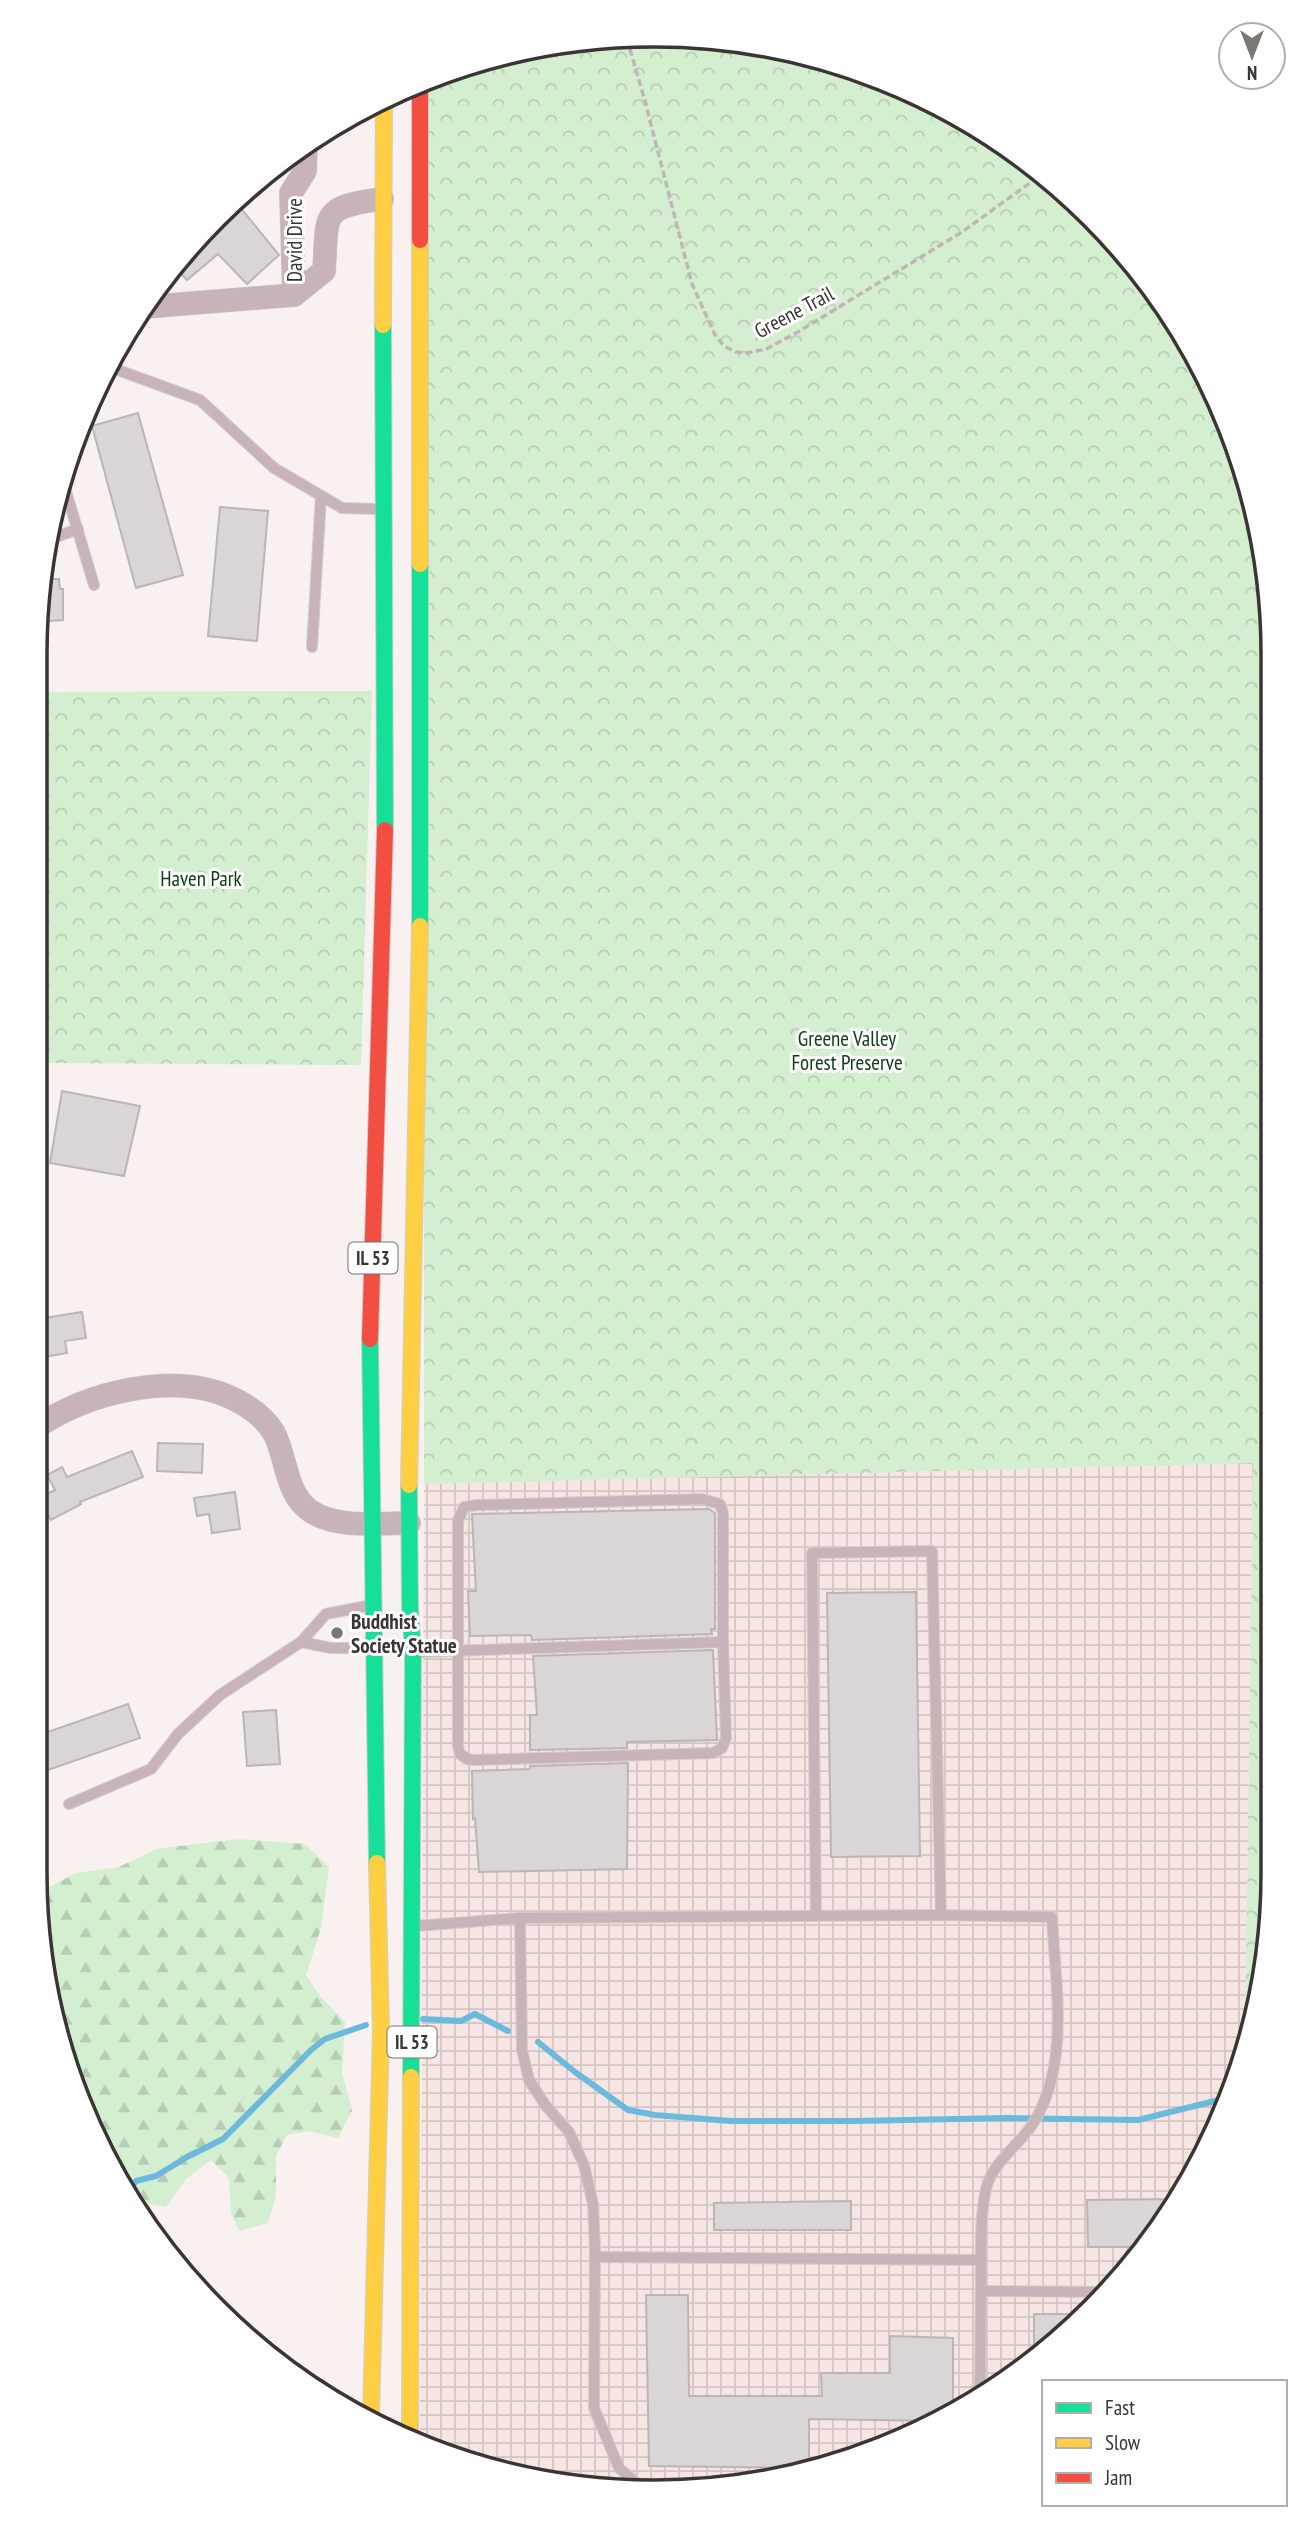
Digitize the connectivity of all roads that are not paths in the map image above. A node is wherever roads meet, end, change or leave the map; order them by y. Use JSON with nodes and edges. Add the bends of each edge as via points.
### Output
{"nodes":[{"id":1,"x":420,"y":94,"type":"edge"},
{"id":2,"x":384,"y":111,"type":"edge"},
{"id":3,"x":306,"y":158,"type":"edge"},
{"id":4,"x":382,"y":199,"type":"junction"},
{"id":5,"x":294,"y":295,"type":"junction"},
{"id":6,"x":158,"y":306,"type":"edge"},
{"id":7,"x":119,"y":370,"type":"edge"},
{"id":8,"x":321,"y":496,"type":"junction"},
{"id":9,"x":68,"y":497,"type":"edge"},
{"id":10,"x":385,"y":509,"type":"junction"},
{"id":11,"x":78,"y":529,"type":"junction"},
{"id":12,"x":59,"y":536,"type":"edge"},
{"id":13,"x":94,"y":585,"type":"dead end"},
{"id":14,"x":312,"y":647,"type":"dead end"},
{"id":15,"x":47,"y":1422,"type":"edge"},
{"id":16,"x":372,"y":1522,"type":"junction"},
{"id":17,"x":409,"y":1523,"type":"junction"},
{"id":18,"x":373,"y":1605,"type":"junction"},
{"id":19,"x":301,"y":1642,"type":"junction"},
{"id":20,"x":723,"y":1642,"type":"junction"},
{"id":21,"x":373,"y":1648,"type":"junction"},
{"id":22,"x":457,"y":1651,"type":"junction"},
{"id":23,"x":412,"y":1652,"type":"junction"},
{"id":24,"x":69,"y":1804,"type":"dead end"},
{"id":25,"x":941,"y":1915,"type":"junction"},
{"id":26,"x":816,"y":1916,"type":"junction"},
{"id":27,"x":520,"y":1918,"type":"junction"},
{"id":28,"x":413,"y":1926,"type":"junction"},
{"id":29,"x":595,"y":2257,"type":"junction"},
{"id":30,"x":981,"y":2260,"type":"junction"},
{"id":31,"x":981,"y":2291,"type":"junction"},
{"id":32,"x":1092,"y":2292,"type":"edge"},
{"id":33,"x":980,"y":2384,"type":"edge"},
{"id":34,"x":371,"y":2409,"type":"edge"},
{"id":35,"x":410,"y":2428,"type":"edge"},
{"id":36,"x":632,"y":2479,"type":"edge"}],
"edges":[{"from":1,"to":17,"type":"main road","number":"IL 53","via":[[420,919]]},
{"from":2,"to":4,"type":"main road","number":"IL 53"},
{"from":3,"to":5,"type":"street","name":"David Drive","via":[[305,171],[291,193]]},
{"from":4,"to":5,"type":"street","name":"David Drive","via":[[337,209],[328,219],[324,271]]},
{"from":4,"to":10,"type":"main road","number":"IL 53"},
{"from":5,"to":6,"type":"street","name":"David Drive"},
{"from":7,"to":8,"type":"lane","via":[[200,400],[274,468]]},
{"from":8,"to":10,"type":"lane","via":[[342,508]]},
{"from":8,"to":14,"type":"lane"},
{"from":9,"to":11,"type":"lane"},
{"from":10,"to":16,"type":"main road","number":"IL 53","via":[[386,783],[370,1332]]},
{"from":11,"to":12,"type":"lane"},
{"from":11,"to":13,"type":"lane"},
{"from":15,"to":16,"type":"street","via":[[120,1392],[154,1386],[205,1387],[263,1418],[274,1433],[292,1488],[311,1512],[332,1520]]},
{"from":16,"to":17,"type":"street"},
{"from":16,"to":18,"type":"main road","number":"IL 53"},
{"from":17,"to":23,"type":"main road","number":"IL 53"},
{"from":18,"to":19,"type":"lane","via":[[326,1614]]},
{"from":18,"to":21,"type":"main road","number":"IL 53"},
{"from":19,"to":21,"type":"lane"},
{"from":19,"to":24,"type":"lane","via":[[220,1695],[178,1734],[151,1769]]},
{"from":20,"to":22,"type":"lane"},
{"from":20,"to":22,"type":"lane","via":[[726,1738],[722,1748],[713,1753],[687,1754],[467,1759],[458,1746]]},
{"from":20,"to":22,"type":"lane","via":[[720,1504],[702,1499],[478,1504],[464,1507],[458,1521]]},
{"from":21,"to":34,"type":"main road","number":"IL 53","via":[[381,2031]]},
{"from":22,"to":23,"type":"lane"},
{"from":23,"to":28,"type":"main road","number":"IL 53"},
{"from":25,"to":26,"type":"lane"},
{"from":25,"to":26,"type":"lane","via":[[932,1551],[919,1551],[812,1553]]},
{"from":25,"to":30,"type":"lane","via":[[1052,1917],[1056,2058],[1032,2124],[987,2185]]},
{"from":26,"to":27,"type":"lane"},
{"from":27,"to":28,"type":"lane"},
{"from":27,"to":29,"type":"lane","via":[[522,2050],[529,2080],[569,2132],[583,2165],[593,2204]]},
{"from":28,"to":35,"type":"main road","number":"IL 53"},
{"from":29,"to":30,"type":"lane"},
{"from":29,"to":36,"type":"lane","via":[[594,2408],[619,2468]]},
{"from":30,"to":31,"type":"lane"},
{"from":31,"to":32,"type":"lane"},
{"from":31,"to":33,"type":"lane"}]}
